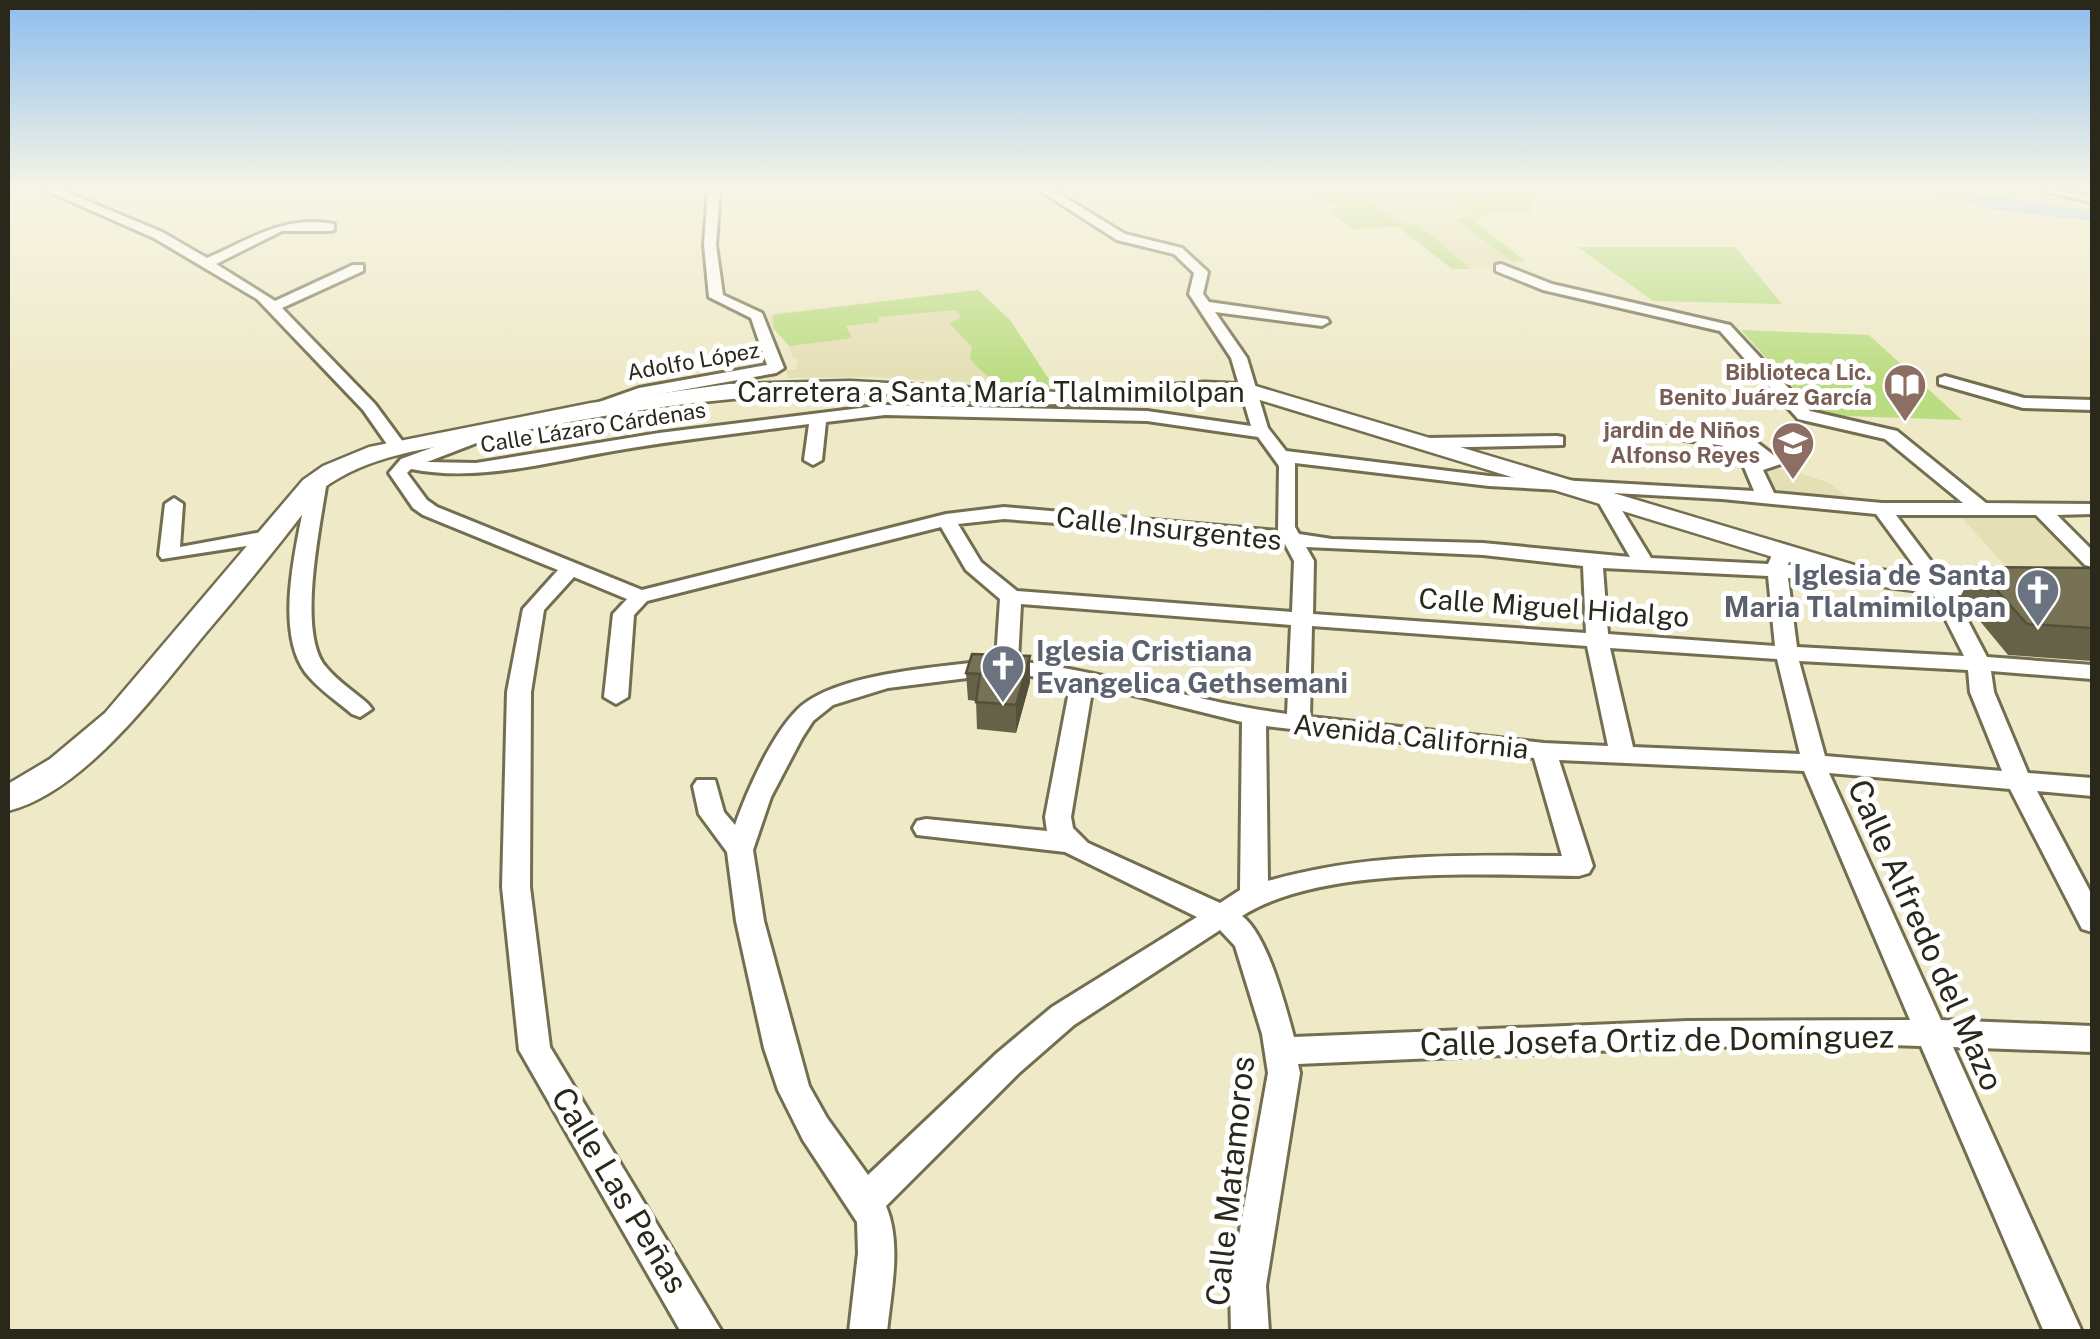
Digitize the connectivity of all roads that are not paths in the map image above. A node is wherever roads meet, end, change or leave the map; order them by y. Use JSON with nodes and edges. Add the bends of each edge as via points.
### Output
{"nodes":[{"id":1,"x":191,"y":252,"type":"edge"},
{"id":2,"x":233,"y":252,"type":"edge"},
{"id":3,"x":711,"y":252,"type":"edge"},
{"id":4,"x":1178,"y":252,"type":"edge"},
{"id":5,"x":209,"y":262,"type":"junction"},
{"id":6,"x":330,"y":265,"type":"dead end"},
{"id":7,"x":1501,"y":268,"type":"dead end"},
{"id":8,"x":273,"y":306,"type":"junction"},
{"id":9,"x":1204,"y":306,"type":"junction"},
{"id":10,"x":1322,"y":322,"type":"dead end"},
{"id":11,"x":1946,"y":382,"type":"dead end"},
{"id":12,"x":774,"y":388,"type":"junction"},
{"id":13,"x":1250,"y":390,"type":"junction"},
{"id":14,"x":2092,"y":404,"type":"edge"},
{"id":15,"x":591,"y":410,"type":"junction"},
{"id":16,"x":818,"y":419,"type":"junction"},
{"id":17,"x":788,"y":422,"type":"junction"},
{"id":18,"x":1646,"y":429,"type":"dead end"},
{"id":19,"x":1263,"y":434,"type":"junction"},
{"id":20,"x":1557,"y":441,"type":"dead end"},
{"id":21,"x":1426,"y":443,"type":"junction"},
{"id":22,"x":402,"y":455,"type":"junction"},
{"id":23,"x":1282,"y":456,"type":"junction"},
{"id":24,"x":813,"y":460,"type":"dead end"},
{"id":25,"x":318,"y":480,"type":"junction"},
{"id":26,"x":1570,"y":487,"type":"junction"},
{"id":27,"x":1766,"y":496,"type":"junction"},
{"id":28,"x":1605,"y":498,"type":"junction"},
{"id":29,"x":174,"y":504,"type":"dead end"},
{"id":30,"x":2039,"y":506,"type":"junction"},
{"id":31,"x":1979,"y":507,"type":"junction"},
{"id":32,"x":1882,"y":509,"type":"junction"},
{"id":33,"x":2092,"y":509,"type":"edge"},
{"id":34,"x":946,"y":520,"type":"junction"},
{"id":35,"x":273,"y":536,"type":"junction"},
{"id":36,"x":1293,"y":540,"type":"junction"},
{"id":37,"x":1592,"y":561,"type":"junction"},
{"id":38,"x":1780,"y":561,"type":"junction"},
{"id":39,"x":2092,"y":561,"type":"edge"},
{"id":40,"x":1644,"y":563,"type":"junction"},
{"id":41,"x":572,"y":567,"type":"junction"},
{"id":42,"x":1939,"y":585,"type":"junction"},
{"id":43,"x":2022,"y":588,"type":"edge"},
{"id":44,"x":640,"y":597,"type":"junction"},
{"id":45,"x":1011,"y":598,"type":"junction"},
{"id":46,"x":1302,"y":621,"type":"junction"},
{"id":47,"x":1597,"y":640,"type":"junction"},
{"id":48,"x":1788,"y":653,"type":"junction"},
{"id":49,"x":1978,"y":662,"type":"junction"},
{"id":50,"x":1008,"y":666,"type":"junction"},
{"id":51,"x":2092,"y":672,"type":"edge"},
{"id":52,"x":1083,"y":676,"type":"junction"},
{"id":53,"x":616,"y":697,"type":"dead end"},
{"id":54,"x":360,"y":709,"type":"dead end"},
{"id":55,"x":1254,"y":717,"type":"junction"},
{"id":56,"x":1298,"y":723,"type":"junction"},
{"id":57,"x":1544,"y":751,"type":"junction"},
{"id":58,"x":1622,"y":752,"type":"junction"},
{"id":59,"x":1814,"y":763,"type":"junction"},
{"id":60,"x":2019,"y":781,"type":"junction"},
{"id":61,"x":706,"y":786,"type":"dead end"},
{"id":62,"x":2092,"y":787,"type":"edge"},
{"id":63,"x":8,"y":800,"type":"edge"},
{"id":64,"x":926,"y":828,"type":"dead end"},
{"id":65,"x":1069,"y":843,"type":"junction"},
{"id":66,"x":740,"y":850,"type":"junction"},
{"id":67,"x":2082,"y":887,"type":"edge"},
{"id":68,"x":1254,"y":895,"type":"junction"},
{"id":69,"x":1222,"y":916,"type":"junction"},
{"id":70,"x":2092,"y":921,"type":"edge"},
{"id":71,"x":1932,"y":1035,"type":"junction"},
{"id":72,"x":2091,"y":1041,"type":"edge"},
{"id":73,"x":1282,"y":1051,"type":"junction"},
{"id":74,"x":866,"y":1200,"type":"junction"},
{"id":75,"x":703,"y":1332,"type":"edge"},
{"id":76,"x":868,"y":1332,"type":"edge"},
{"id":77,"x":1250,"y":1332,"type":"edge"},
{"id":78,"x":2063,"y":1332,"type":"edge"}],
"edges":[{"from":1,"to":5,"type":"street"},
{"from":2,"to":5,"type":"street"},
{"from":3,"to":15,"type":"street","name":"Adolfo López","via":[[716,297],[757,316],[776,368],[638,393]]},
{"from":4,"to":9,"type":"street","via":[[1201,272],[1196,294]]},
{"from":5,"to":8,"type":"street"},
{"from":6,"to":8,"type":"street","via":[[359,267]]},
{"from":7,"to":31,"type":"street","via":[[1548,287],[1725,328],[1804,415],[1890,435]]},
{"from":8,"to":22,"type":"street","via":[[369,406]]},
{"from":9,"to":10,"type":"street"},
{"from":9,"to":13,"type":"street","via":[[1239,358]]},
{"from":11,"to":14,"type":"street","via":[[2023,402]]},
{"from":12,"to":13,"type":"main road","name":"Carretera a Santa María Tlalmimilolpan","via":[[1056,398]]},
{"from":12,"to":15,"type":"main road","name":"Carretera a Santa María Tlalmimilolpan"},
{"from":12,"to":17,"type":"street"},
{"from":13,"to":19,"type":"street"},
{"from":13,"to":21,"type":"main road","name":"Carretera a Santa María Tlalmimilolpan"},
{"from":15,"to":22,"type":"main road","name":"Carretera a Santa María Tlalmimilolpan"},
{"from":16,"to":17,"type":"street","name":"Calle Lázaro Cárdenas"},
{"from":16,"to":19,"type":"street","name":"Calle Lázaro Cárdenas","via":[[911,409],[1147,416]]},
{"from":16,"to":24,"type":"street"},
{"from":17,"to":22,"type":"street","name":"Calle Lázaro Cárdenas","via":[[476,468],[438,469]]},
{"from":18,"to":27,"type":"street","via":[[1722,439],[1765,453],[1775,463],[1753,468]]},
{"from":19,"to":23,"type":"street"},
{"from":20,"to":21,"type":"street"},
{"from":21,"to":26,"type":"main road","name":"Carretera a Santa María Tlalmimilolpan"},
{"from":22,"to":25,"type":"main road","name":"Carretera a Santa María Tlalmimilolpan","via":[[351,462]]},
{"from":22,"to":41,"type":"street","via":[[400,480],[430,510]]},
{"from":23,"to":26,"type":"street"},
{"from":23,"to":36,"type":"street","via":[[1288,475],[1285,527]]},
{"from":25,"to":35,"type":"main road","name":"Carretera a Santa María Tlalmimilolpan"},
{"from":25,"to":54,"type":"street","via":[[300,594],[305,650],[315,670]]},
{"from":26,"to":27,"type":"street"},
{"from":26,"to":28,"type":"main road","name":"Carretera a Santa María Tlalmimilolpan"},
{"from":27,"to":32,"type":"street"},
{"from":28,"to":38,"type":"main road","name":"Carretera a Santa María Tlalmimilolpan"},
{"from":28,"to":40,"type":"street"},
{"from":29,"to":35,"type":"street","via":[[169,555]]},
{"from":30,"to":31,"type":"street"},
{"from":30,"to":33,"type":"street"},
{"from":30,"to":39,"type":"street"},
{"from":31,"to":32,"type":"street"},
{"from":32,"to":42,"type":"street"},
{"from":34,"to":36,"type":"street","name":"Calle Insurgentes","via":[[1004,513]]},
{"from":34,"to":44,"type":"street","name":"Calle Insurgentes"},
{"from":34,"to":45,"type":"street","via":[[972,566]]},
{"from":35,"to":63,"type":"main road","name":"Carretera a Santa María Tlalmimilolpan","via":[[116,720],[62,767]]},
{"from":36,"to":37,"type":"street","name":"Calle Insurgentes"},
{"from":36,"to":46,"type":"street","via":[[1304,561]]},
{"from":37,"to":40,"type":"street","name":"Calle Insurgentes"},
{"from":37,"to":47,"type":"street"},
{"from":38,"to":40,"type":"street","name":"Calle Insurgentes"},
{"from":38,"to":42,"type":"main road","name":"Carretera a Santa María Tlalmimilolpan"},
{"from":38,"to":48,"type":"street","name":"Calle Alfredo del Mazo"},
{"from":41,"to":44,"type":"street"},
{"from":41,"to":75,"type":"street","name":"Calle Las Peñas","via":[[534,609],[519,692],[516,887],[534,1050]]},
{"from":42,"to":43,"type":"main road"},
{"from":42,"to":49,"type":"street"},
{"from":44,"to":53,"type":"street","via":[[624,614]]},
{"from":45,"to":46,"type":"street","name":"Calle Miguel Hidalgo"},
{"from":45,"to":50,"type":"street"},
{"from":46,"to":47,"type":"street","name":"Calle Miguel Hidalgo"},
{"from":46,"to":56,"type":"street"},
{"from":47,"to":48,"type":"street","name":"Calle Miguel Hidalgo"},
{"from":47,"to":58,"type":"street"},
{"from":48,"to":49,"type":"street","name":"Calle Miguel Hidalgo"},
{"from":48,"to":59,"type":"street","name":"Calle Alfredo del Mazo"},
{"from":49,"to":51,"type":"street","name":"Calle Miguel Hidalgo"},
{"from":49,"to":60,"type":"street","via":[[1982,692]]},
{"from":50,"to":52,"type":"street","name":"Avenida California"},
{"from":50,"to":66,"type":"street","name":"Avenida California","via":[[885,681],[813,707],[758,796]]},
{"from":52,"to":55,"type":"street","name":"Avenida California"},
{"from":52,"to":65,"type":"street","via":[[1058,817]]},
{"from":55,"to":56,"type":"street","name":"Avenida California"},
{"from":55,"to":68,"type":"street"},
{"from":56,"to":57,"type":"street","name":"Avenida California"},
{"from":57,"to":58,"type":"street","name":"Avenida California"},
{"from":57,"to":68,"type":"street","via":[[1579,866],[1412,864]]},
{"from":58,"to":59,"type":"street","name":"Avenida California"},
{"from":59,"to":60,"type":"street","name":"Avenida California"},
{"from":59,"to":71,"type":"street","name":"Calle Alfredo del Mazo"},
{"from":60,"to":62,"type":"street","name":"Avenida California"},
{"from":60,"to":67,"type":"street"},
{"from":61,"to":66,"type":"street","via":[[712,814]]},
{"from":64,"to":65,"type":"street","name":"Calle Matamoros"},
{"from":65,"to":69,"type":"street","name":"Calle Matamoros"},
{"from":66,"to":74,"type":"street","name":"Avenida California","via":[[750,921],[794,1090]]},
{"from":67,"to":70,"type":"street"},
{"from":68,"to":69,"type":"street"},
{"from":69,"to":73,"type":"street","name":"Calle Matamoros","via":[[1249,946]]},
{"from":69,"to":74,"type":"street","via":[[1064,1016]]},
{"from":71,"to":72,"type":"street","name":"Calle Josefa Ortiz de Domínguez"},
{"from":71,"to":73,"type":"street","name":"Calle Josefa Ortiz de Domínguez","via":[[1693,1033]]},
{"from":71,"to":78,"type":"street","name":"Calle Alfredo del Mazo"},
{"from":73,"to":77,"type":"street","name":"Calle Matamoros","via":[[1284,1073],[1248,1286]]},
{"from":74,"to":76,"type":"street","name":"Avenida California","via":[[876,1253]]}]}
